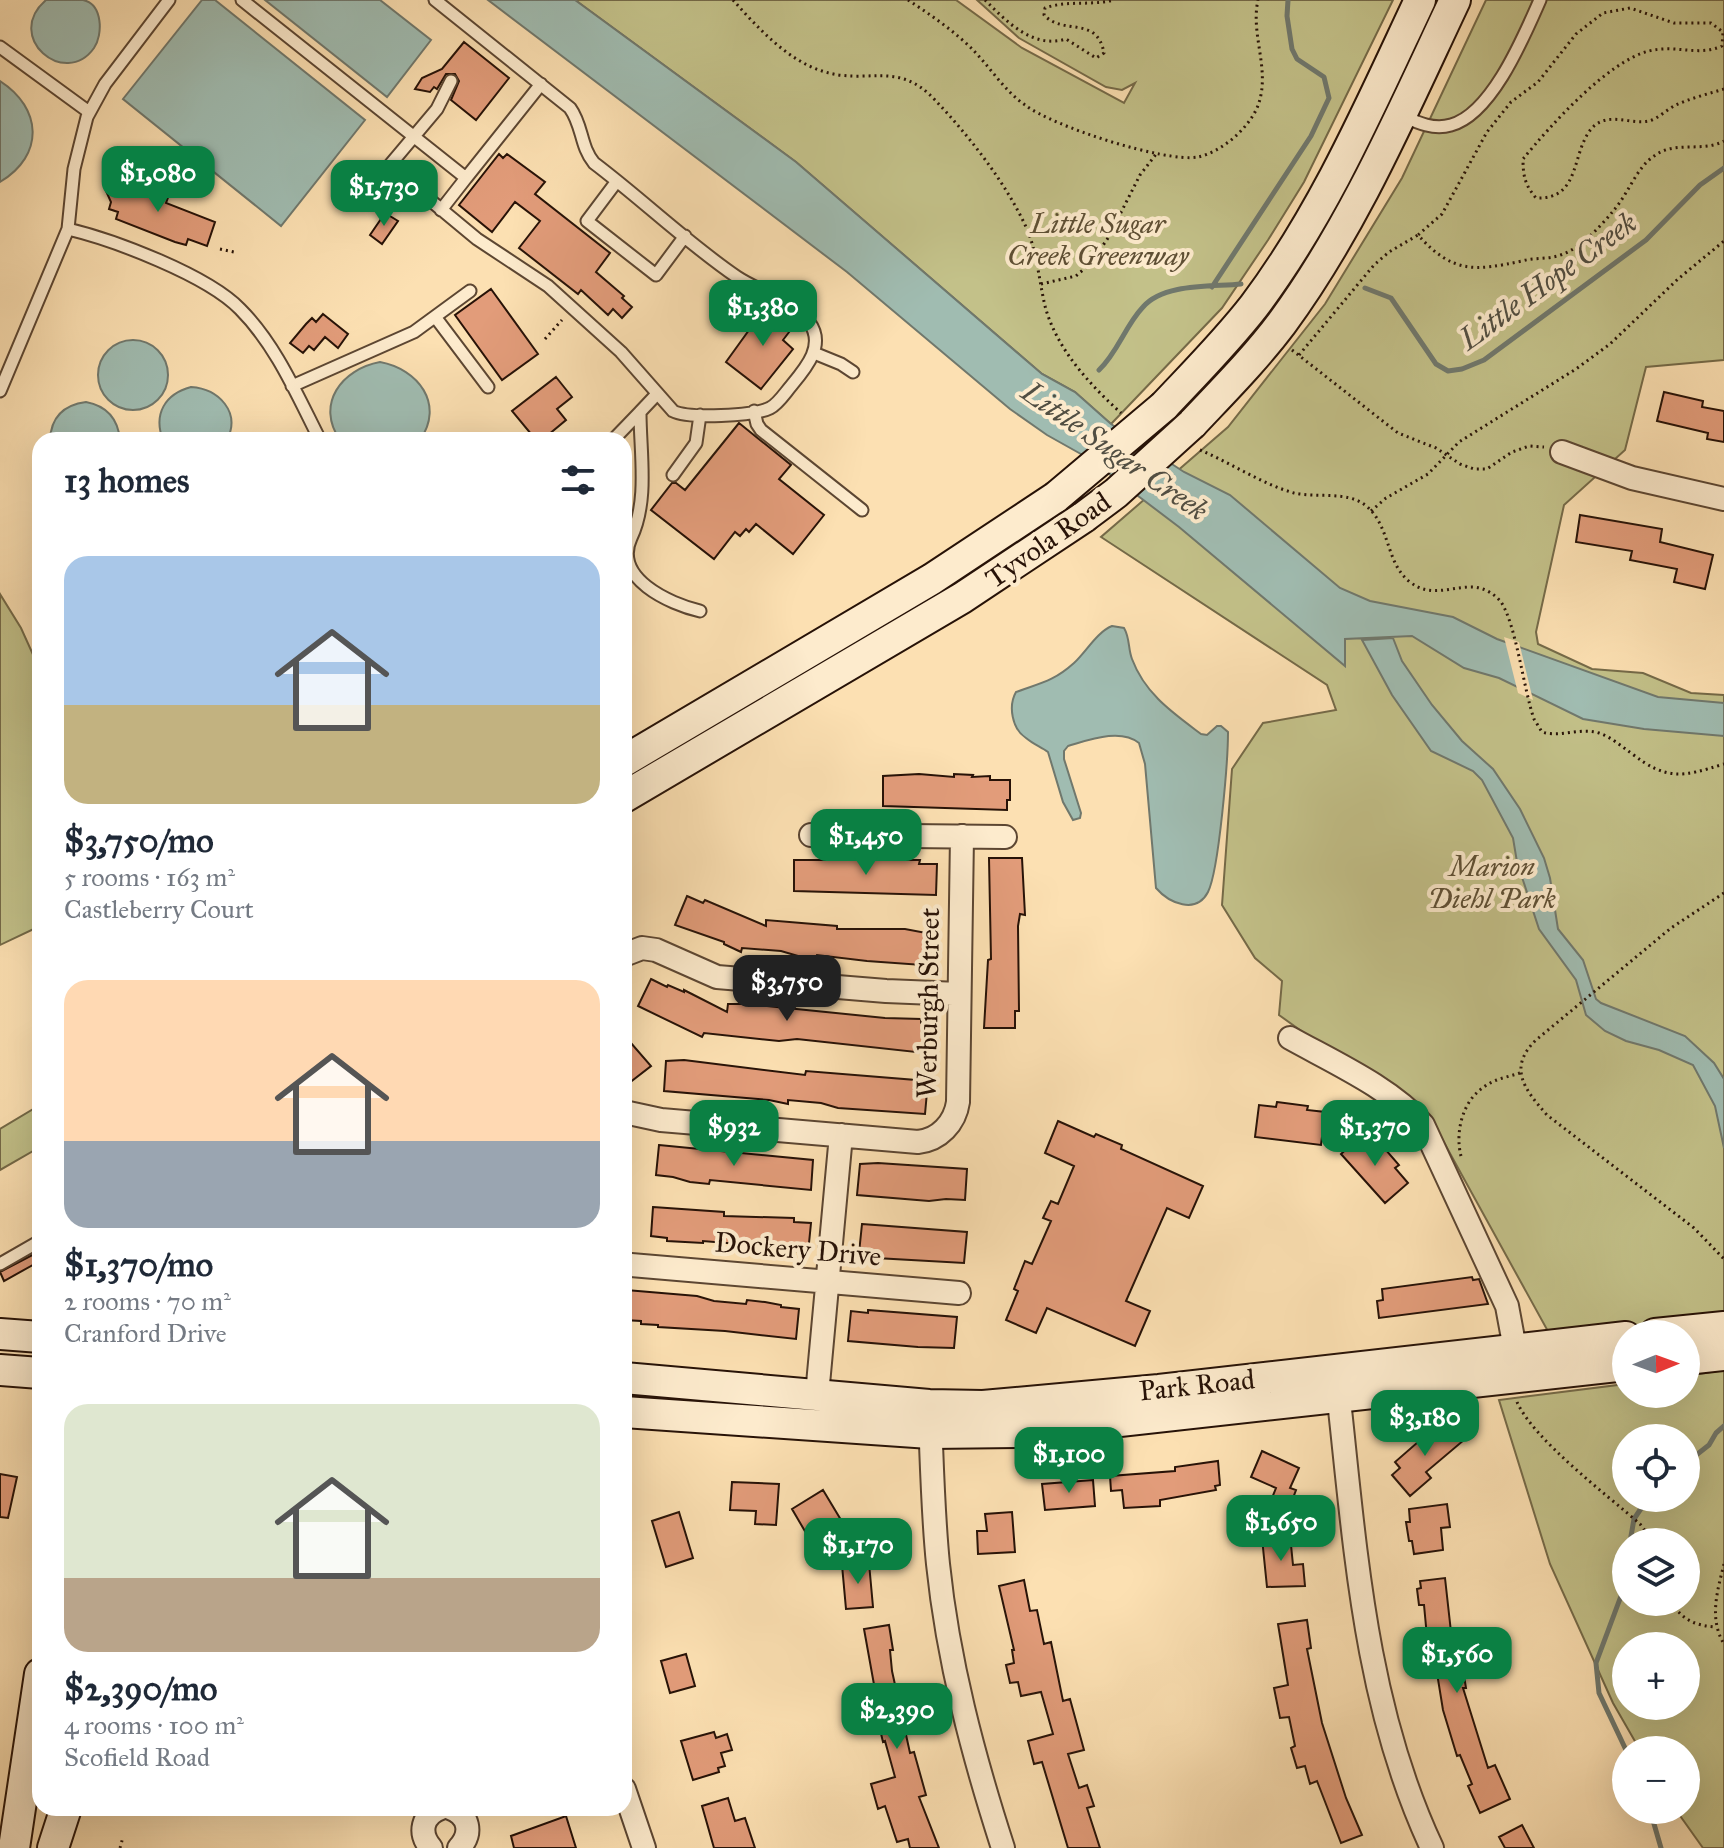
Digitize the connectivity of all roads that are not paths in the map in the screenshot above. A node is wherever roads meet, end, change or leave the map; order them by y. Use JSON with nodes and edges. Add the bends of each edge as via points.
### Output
{"nodes":[{"id":1,"x":169,"y":0,"type":"edge"},
{"id":2,"x":242,"y":0,"type":"edge"},
{"id":3,"x":435,"y":0,"type":"edge"},
{"id":4,"x":1420,"y":0,"type":"edge"},
{"id":5,"x":1455,"y":0,"type":"edge"},
{"id":6,"x":1540,"y":0,"type":"edge"},
{"id":7,"x":0,"y":47,"type":"edge"},
{"id":8,"x":451,"y":81,"type":"dead end"},
{"id":9,"x":541,"y":84,"type":"junction"},
{"id":10,"x":89,"y":112,"type":"junction"},
{"id":11,"x":1400,"y":115,"type":"junction"},
{"id":12,"x":414,"y":137,"type":"junction"},
{"id":13,"x":466,"y":178,"type":"junction"},
{"id":14,"x":617,"y":181,"type":"junction"},
{"id":15,"x":441,"y":210,"type":"junction"},
{"id":16,"x":68,"y":229,"type":"junction"},
{"id":17,"x":685,"y":236,"type":"junction"},
{"id":18,"x":470,"y":291,"type":"dead end"},
{"id":19,"x":436,"y":318,"type":"junction"},
{"id":20,"x":814,"y":353,"type":"junction"},
{"id":21,"x":6,"y":359,"type":"edge"},
{"id":22,"x":853,"y":372,"type":"dead end"},
{"id":23,"x":292,"y":386,"type":"junction"},
{"id":24,"x":488,"y":387,"type":"dead end"},
{"id":25,"x":0,"y":391,"type":"edge"},
{"id":26,"x":657,"y":394,"type":"junction"},
{"id":27,"x":754,"y":411,"type":"junction"},
{"id":28,"x":640,"y":412,"type":"junction"},
{"id":29,"x":700,"y":415,"type":"junction"},
{"id":30,"x":316,"y":432,"type":"edge"},
{"id":31,"x":621,"y":432,"type":"edge"},
{"id":32,"x":1562,"y":452,"type":"road end"},
{"id":33,"x":673,"y":475,"type":"dead end"},
{"id":34,"x":1724,"y":499,"type":"edge"},
{"id":35,"x":862,"y":510,"type":"dead end"},
{"id":36,"x":632,"y":528,"type":"edge"},
{"id":37,"x":632,"y":568,"type":"edge"},
{"id":38,"x":700,"y":611,"type":"dead end"},
{"id":39,"x":632,"y":756,"type":"edge"},
{"id":40,"x":632,"y":792,"type":"edge"},
{"id":41,"x":811,"y":835,"type":"dead end"},
{"id":42,"x":962,"y":836,"type":"junction"},
{"id":43,"x":1005,"y":837,"type":"dead end"},
{"id":44,"x":632,"y":952,"type":"edge"},
{"id":45,"x":959,"y":994,"type":"junction"},
{"id":46,"x":1290,"y":1038,"type":"dead end"},
{"id":47,"x":632,"y":1114,"type":"edge"},
{"id":48,"x":841,"y":1135,"type":"junction"},
{"id":49,"x":32,"y":1246,"type":"edge"},
{"id":50,"x":0,"y":1264,"type":"edge"},
{"id":51,"x":632,"y":1265,"type":"edge"},
{"id":52,"x":828,"y":1282,"type":"junction"},
{"id":53,"x":959,"y":1293,"type":"dead end"},
{"id":54,"x":1724,"y":1327,"type":"edge"},
{"id":55,"x":1700,"y":1329,"type":"edge"},
{"id":56,"x":0,"y":1334,"type":"edge"},
{"id":57,"x":32,"y":1336,"type":"edge"},
{"id":58,"x":1612,"y":1339,"type":"edge"},
{"id":59,"x":1515,"y":1349,"type":"junction"},
{"id":60,"x":1724,"y":1355,"type":"edge"},
{"id":61,"x":1700,"y":1358,"type":"edge"},
{"id":62,"x":1612,"y":1366,"type":"edge"},
{"id":63,"x":0,"y":1370,"type":"edge"},
{"id":64,"x":32,"y":1372,"type":"edge"},
{"id":65,"x":632,"y":1379,"type":"edge"},
{"id":66,"x":1337,"y":1384,"type":"junction"},
{"id":67,"x":817,"y":1395,"type":"junction"},
{"id":68,"x":632,"y":1412,"type":"edge"},
{"id":69,"x":930,"y":1419,"type":"junction"},
{"id":70,"x":32,"y":1728,"type":"edge"},
{"id":71,"x":632,"y":1813,"type":"edge"},
{"id":72,"x":52,"y":1816,"type":"edge"},
{"id":73,"x":63,"y":1816,"type":"edge"},
{"id":74,"x":428,"y":1816,"type":"edge"},
{"id":75,"x":464,"y":1816,"type":"edge"},
{"id":76,"x":14,"y":1848,"type":"edge"},
{"id":77,"x":47,"y":1848,"type":"edge"},
{"id":78,"x":53,"y":1848,"type":"edge"},
{"id":79,"x":431,"y":1848,"type":"edge"},
{"id":80,"x":459,"y":1848,"type":"edge"},
{"id":81,"x":644,"y":1848,"type":"edge"},
{"id":82,"x":1003,"y":1848,"type":"edge"},
{"id":83,"x":1432,"y":1848,"type":"edge"}],
"edges":[{"from":1,"to":10,"type":"lane"},
{"from":2,"to":12,"type":"lane"},
{"from":3,"to":9,"type":"lane"},
{"from":4,"to":39,"type":"main road","name":"Tyvola Road","bridge":true,"via":[[1339,168],[1293,248],[1221,347],[1164,406],[1056,497],[932,579]]},
{"from":5,"to":11,"type":"main road","name":"Tyvola Road"},
{"from":6,"to":11,"type":"lane","via":[[1476,110],[1441,126]]},
{"from":7,"to":10,"type":"lane"},
{"from":8,"to":12,"type":"lane"},
{"from":9,"to":13,"type":"lane"},
{"from":9,"to":14,"type":"lane","via":[[575,115],[588,156]]},
{"from":10,"to":16,"type":"lane","via":[[78,147]]},
{"from":11,"to":40,"type":"main road","name":"Tyvola Road","bridge":true,"via":[[1354,208],[1281,324],[1192,424],[1135,477],[962,598]]},
{"from":12,"to":13,"type":"lane"},
{"from":12,"to":15,"type":"lane","via":[[389,166]]},
{"from":13,"to":15,"type":"lane"},
{"from":14,"to":17,"type":"lane"},
{"from":14,"to":17,"type":"lane","via":[[587,221],[656,275]]},
{"from":15,"to":26,"type":"lane","via":[[548,286],[621,352]]},
{"from":16,"to":21,"type":"lane"},
{"from":16,"to":23,"type":"lane","via":[[176,269],[219,292],[258,331]]},
{"from":17,"to":20,"type":"lane","via":[[736,276],[799,311],[815,332]]},
{"from":18,"to":19,"type":"lane"},
{"from":19,"to":23,"type":"lane"},
{"from":19,"to":24,"type":"lane"},
{"from":20,"to":22,"type":"lane"},
{"from":20,"to":27,"type":"lane","via":[[776,404]]},
{"from":21,"to":25,"type":"lane"},
{"from":23,"to":30,"type":"lane"},
{"from":26,"to":28,"type":"lane"},
{"from":26,"to":29,"type":"lane","via":[[678,414]]},
{"from":27,"to":29,"type":"lane"},
{"from":27,"to":35,"type":"lane","via":[[761,430]]},
{"from":28,"to":31,"type":"lane"},
{"from":28,"to":36,"type":"lane","via":[[641,500]]},
{"from":29,"to":33,"type":"lane","via":[[696,443]]},
{"from":32,"to":34,"type":"street","via":[[1632,478]]},
{"from":37,"to":38,"type":"lane","via":[[666,599]]},
{"from":41,"to":42,"type":"street"},
{"from":42,"to":43,"type":"street"},
{"from":42,"to":45,"type":"street","name":"Werburgh Street"},
{"from":44,"to":45,"type":"street","via":[[656,950],[717,977]]},
{"from":45,"to":48,"type":"street","name":"Werburgh Street","via":[[958,1102],[950,1123],[924,1141]]},
{"from":46,"to":59,"type":"street","via":[[1367,1081],[1423,1125],[1507,1306]]},
{"from":47,"to":48,"type":"street","name":"Werburgh Street"},
{"from":48,"to":52,"type":"street"},
{"from":49,"to":50,"type":"lane"},
{"from":51,"to":52,"type":"street","name":"Dockery Drive"},
{"from":52,"to":53,"type":"street","name":"Dockery Drive"},
{"from":52,"to":67,"type":"street"},
{"from":54,"to":55,"type":"main road"},
{"from":56,"to":57,"type":"main road"},
{"from":58,"to":59,"type":"main road","name":"Park Road"},
{"from":59,"to":66,"type":"main road","name":"Park Road"},
{"from":60,"to":61,"type":"main road"},
{"from":62,"to":66,"type":"main road","name":"Park Road"},
{"from":63,"to":64,"type":"main road"},
{"from":65,"to":67,"type":"main road","name":"Park Road"},
{"from":66,"to":69,"type":"main road","name":"Park Road","via":[[1056,1429]]},
{"from":66,"to":83,"type":"street","via":[[1371,1659],[1396,1759]]},
{"from":67,"to":69,"type":"main road","name":"Park Road"},
{"from":68,"to":69,"type":"main road","name":"Park Road"},
{"from":69,"to":82,"type":"street","via":[[947,1628],[970,1740]]},
{"from":70,"to":76,"type":"main road"},
{"from":71,"to":81,"type":"street"},
{"from":72,"to":77,"type":"main road"},
{"from":73,"to":78,"type":"main road"},
{"from":74,"to":79,"type":"street","via":[[423,1834]]},
{"from":75,"to":80,"type":"street","via":[[468,1832]]}]}
